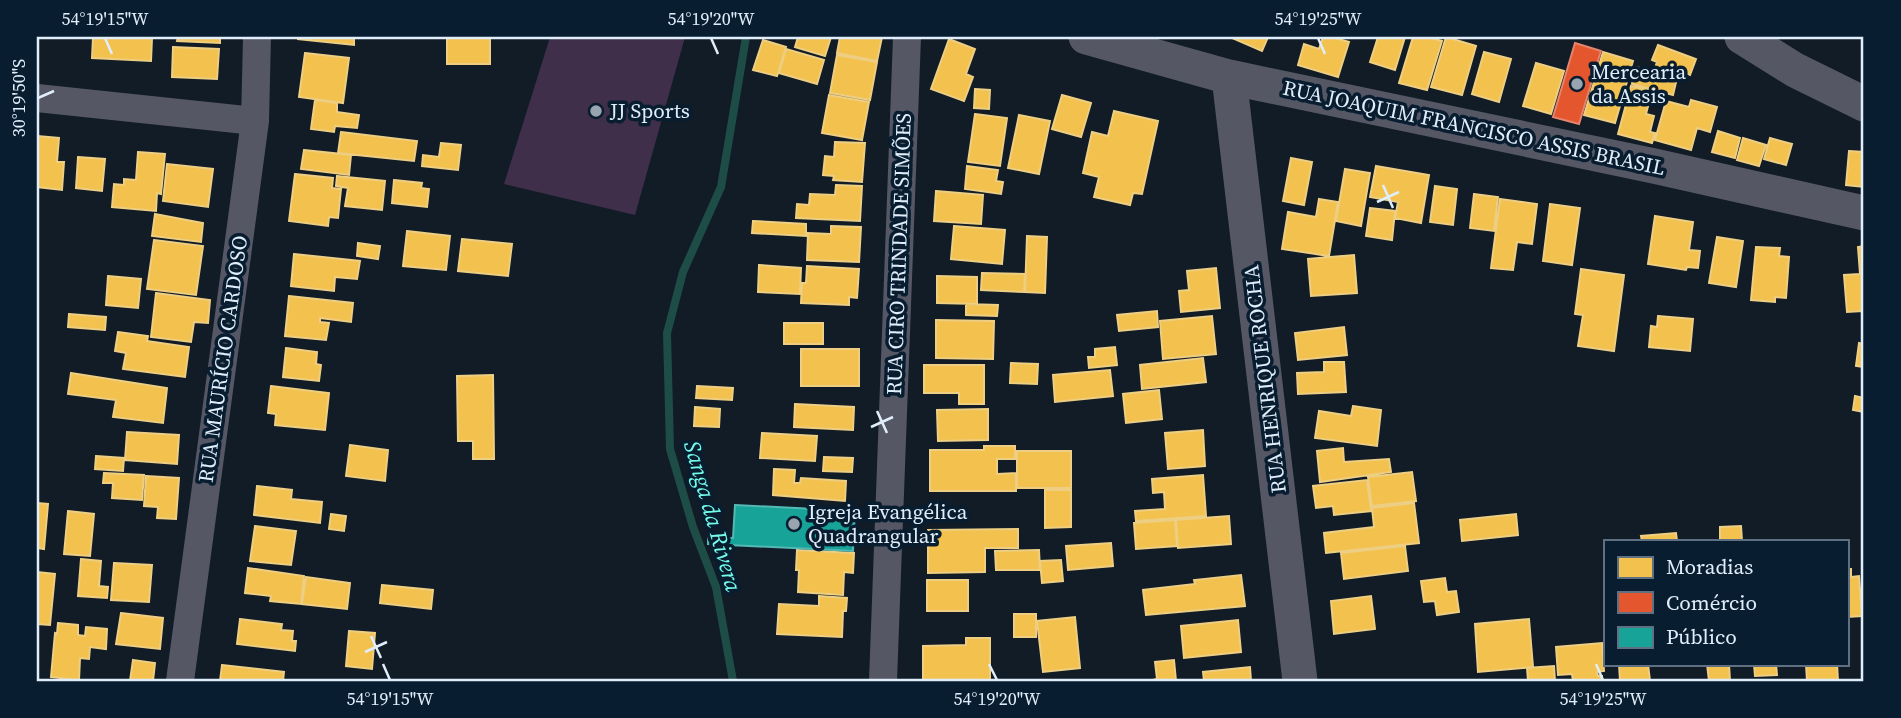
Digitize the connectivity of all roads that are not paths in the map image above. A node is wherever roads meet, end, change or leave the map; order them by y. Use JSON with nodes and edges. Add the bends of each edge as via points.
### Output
{"nodes":[{"id":1,"x":257,"y":37,"type":"edge"},
{"id":2,"x":907,"y":37,"type":"edge"},
{"id":3,"x":1086,"y":37,"type":"edge"},
{"id":4,"x":1742,"y":37,"type":"edge"},
{"id":5,"x":1229,"y":77,"type":"junction"},
{"id":6,"x":37,"y":98,"type":"edge"},
{"id":7,"x":1864,"y":104,"type":"edge"},
{"id":8,"x":255,"y":121,"type":"junction"},
{"id":9,"x":1864,"y":213,"type":"edge"},
{"id":10,"x":180,"y":681,"type":"edge"},
{"id":11,"x":883,"y":681,"type":"edge"},
{"id":12,"x":1300,"y":681,"type":"edge"}],
"edges":[{"from":1,"to":8,"type":"street","name":"RUA MAURÍCIO CARDOSO"},
{"from":2,"to":11,"type":"street","name":"RUA CIRO TRINDADE SIMÕES"},
{"from":3,"to":5,"type":"street","name":"RUA JOAQUIM FRANCISCO ASSIS BRASIL"},
{"from":4,"to":7,"type":"street"},
{"from":5,"to":9,"type":"street","name":"RUA JOAQUIM FRANCISCO ASSIS BRASIL"},
{"from":5,"to":12,"type":"street","name":"RUA HENRIQUE ROCHA"},
{"from":6,"to":8,"type":"street"},
{"from":8,"to":10,"type":"street","name":"RUA MAURÍCIO CARDOSO"}]}
